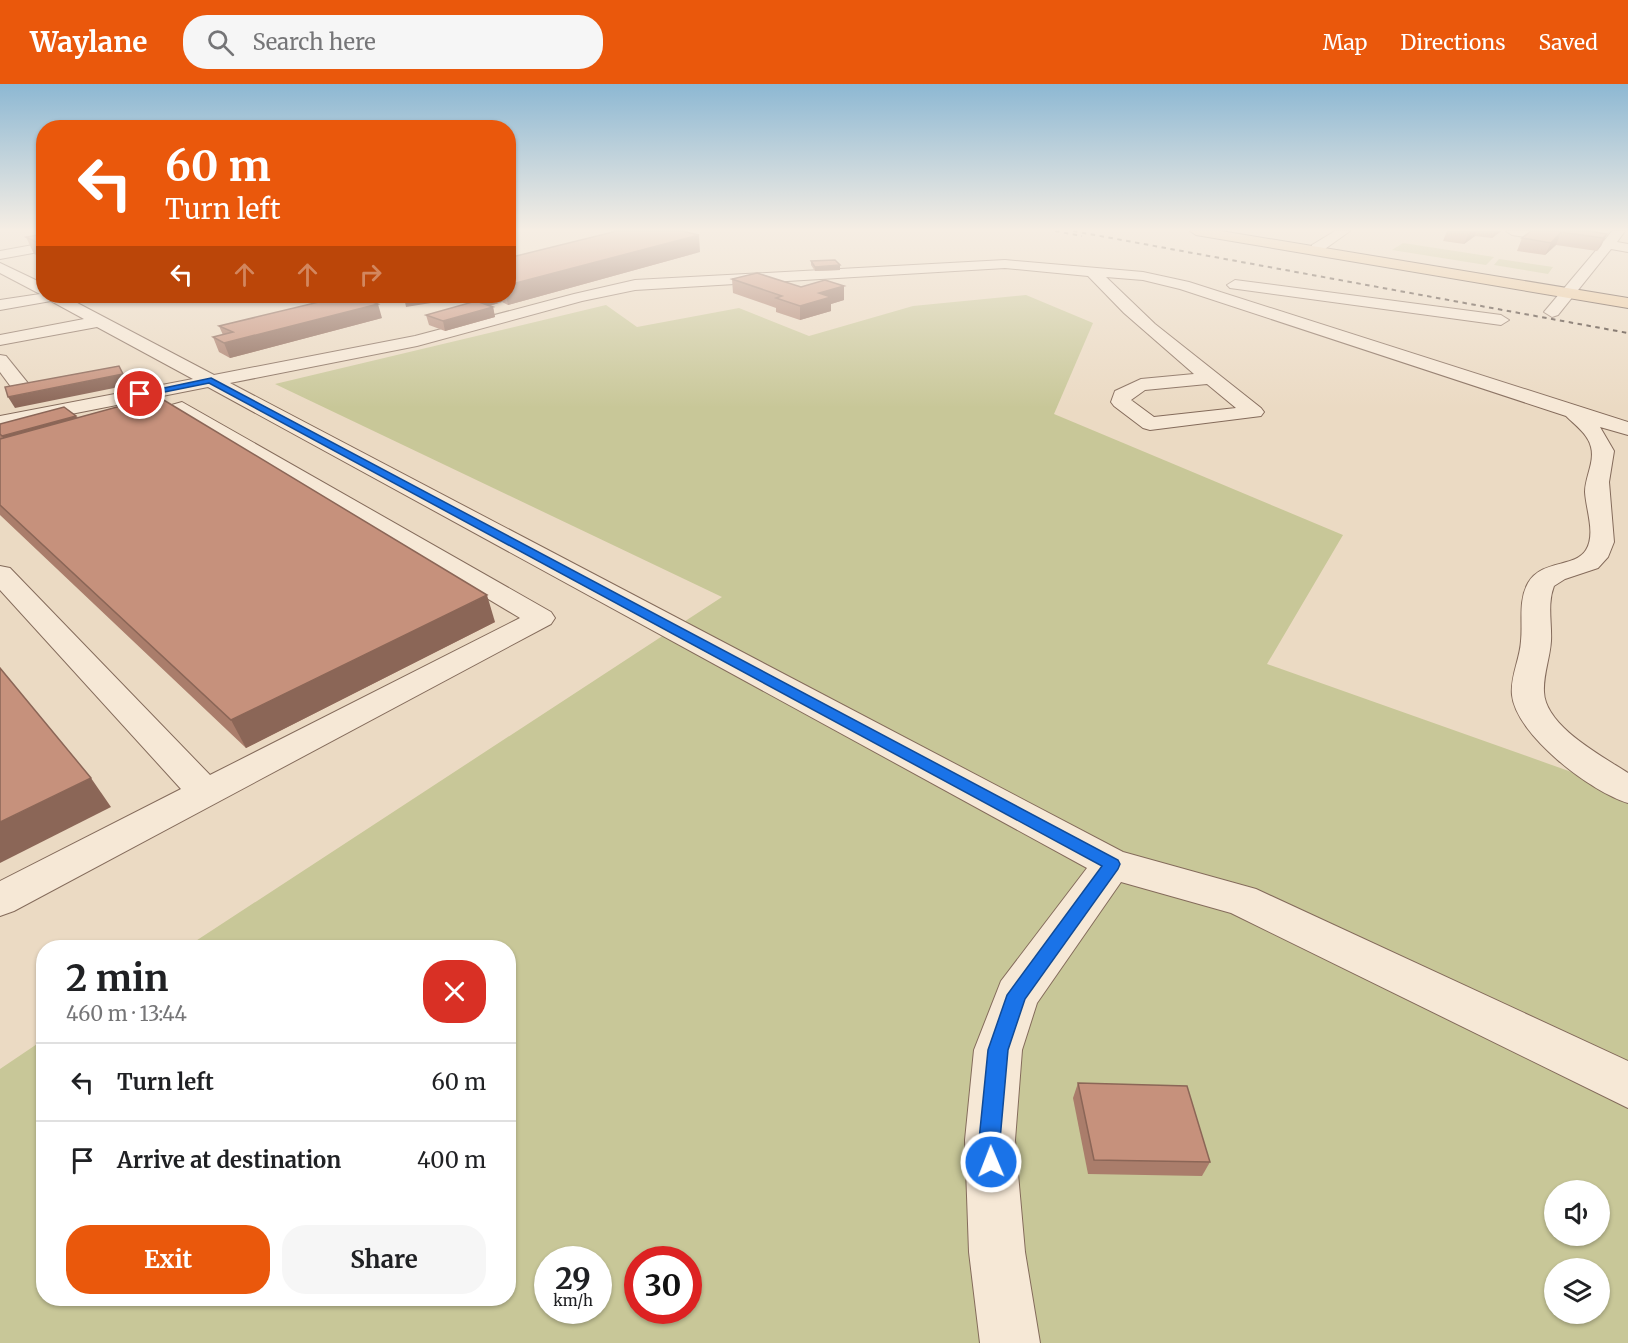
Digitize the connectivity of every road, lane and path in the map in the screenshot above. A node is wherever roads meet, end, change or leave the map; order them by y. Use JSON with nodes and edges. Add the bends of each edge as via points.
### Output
{"nodes":[{"id":1,"x":614,"y":290,"type":"edge"},
{"id":2,"x":1110,"y":290,"type":"edge"},
{"id":3,"x":1200,"y":290,"type":"edge"},
{"id":4,"x":1270,"y":290,"type":"edge"},
{"id":5,"x":1561,"y":290,"type":"edge"},
{"id":6,"x":1562,"y":290,"type":"edge"},
{"id":7,"x":1569,"y":291,"type":"junction"},
{"id":8,"x":36,"y":298,"type":"edge"},
{"id":9,"x":1628,"y":301,"type":"edge"},
{"id":10,"x":3,"y":302,"type":"edge"},
{"id":11,"x":66,"y":303,"type":"edge"},
{"id":12,"x":1552,"y":312,"type":"dead end"},
{"id":13,"x":1501,"y":320,"type":"dead end"},
{"id":14,"x":101,"y":321,"type":"junction"},
{"id":15,"x":0,"y":340,"type":"edge"},
{"id":16,"x":0,"y":360,"type":"edge"},
{"id":17,"x":1212,"y":378,"type":"junction"},
{"id":18,"x":211,"y":381,"type":"junction"},
{"id":19,"x":24,"y":391,"type":"edge"},
{"id":20,"x":1573,"y":411,"type":"junction"},
{"id":21,"x":0,"y":422,"type":"edge"},
{"id":22,"x":114,"y":428,"type":"edge"},
{"id":23,"x":1628,"y":429,"type":"edge"},
{"id":24,"x":0,"y":574,"type":"edge"},
{"id":25,"x":1628,"y":790,"type":"edge"},
{"id":26,"x":206,"y":793,"type":"junction"},
{"id":27,"x":1112,"y":864,"type":"junction"},
{"id":28,"x":0,"y":900,"type":"edge"},
{"id":29,"x":1628,"y":1085,"type":"edge"},
{"id":30,"x":1010,"y":1343,"type":"edge"}],
"edges":[{"from":1,"to":18,"type":"street","via":[[417,341]]},
{"from":2,"to":17,"type":"street"},
{"from":3,"to":20,"type":"street"},
{"from":4,"to":13,"type":"street"},
{"from":5,"to":7,"type":"main road"},
{"from":6,"to":7,"type":"main road"},
{"from":7,"to":9,"type":"main road"},
{"from":7,"to":12,"type":"street"},
{"from":8,"to":10,"type":"street"},
{"from":11,"to":14,"type":"street"},
{"from":14,"to":15,"type":"street"},
{"from":14,"to":18,"type":"street"},
{"from":16,"to":19,"type":"street"},
{"from":17,"to":17,"type":"street","via":[[1141,385],[1122,395],[1121,402],[1150,424],[1254,412]]},
{"from":18,"to":21,"type":"street"},
{"from":18,"to":27,"type":"street"},
{"from":20,"to":23,"type":"street"},
{"from":20,"to":25,"type":"street","via":[[1595,434],[1603,451],[1597,484],[1601,541],[1599,552],[1592,559],[1556,572],[1543,581],[1537,593],[1536,644],[1528,696],[1534,714],[1550,734]]},
{"from":22,"to":26,"type":"street","via":[[182,408],[541,618]]},
{"from":24,"to":26,"type":"street"},
{"from":26,"to":28,"type":"street"},
{"from":27,"to":29,"type":"street","via":[[1242,900]]},
{"from":27,"to":30,"type":"street","via":[[1017,995],[998,1050],[990,1140],[997,1252]]}]}
